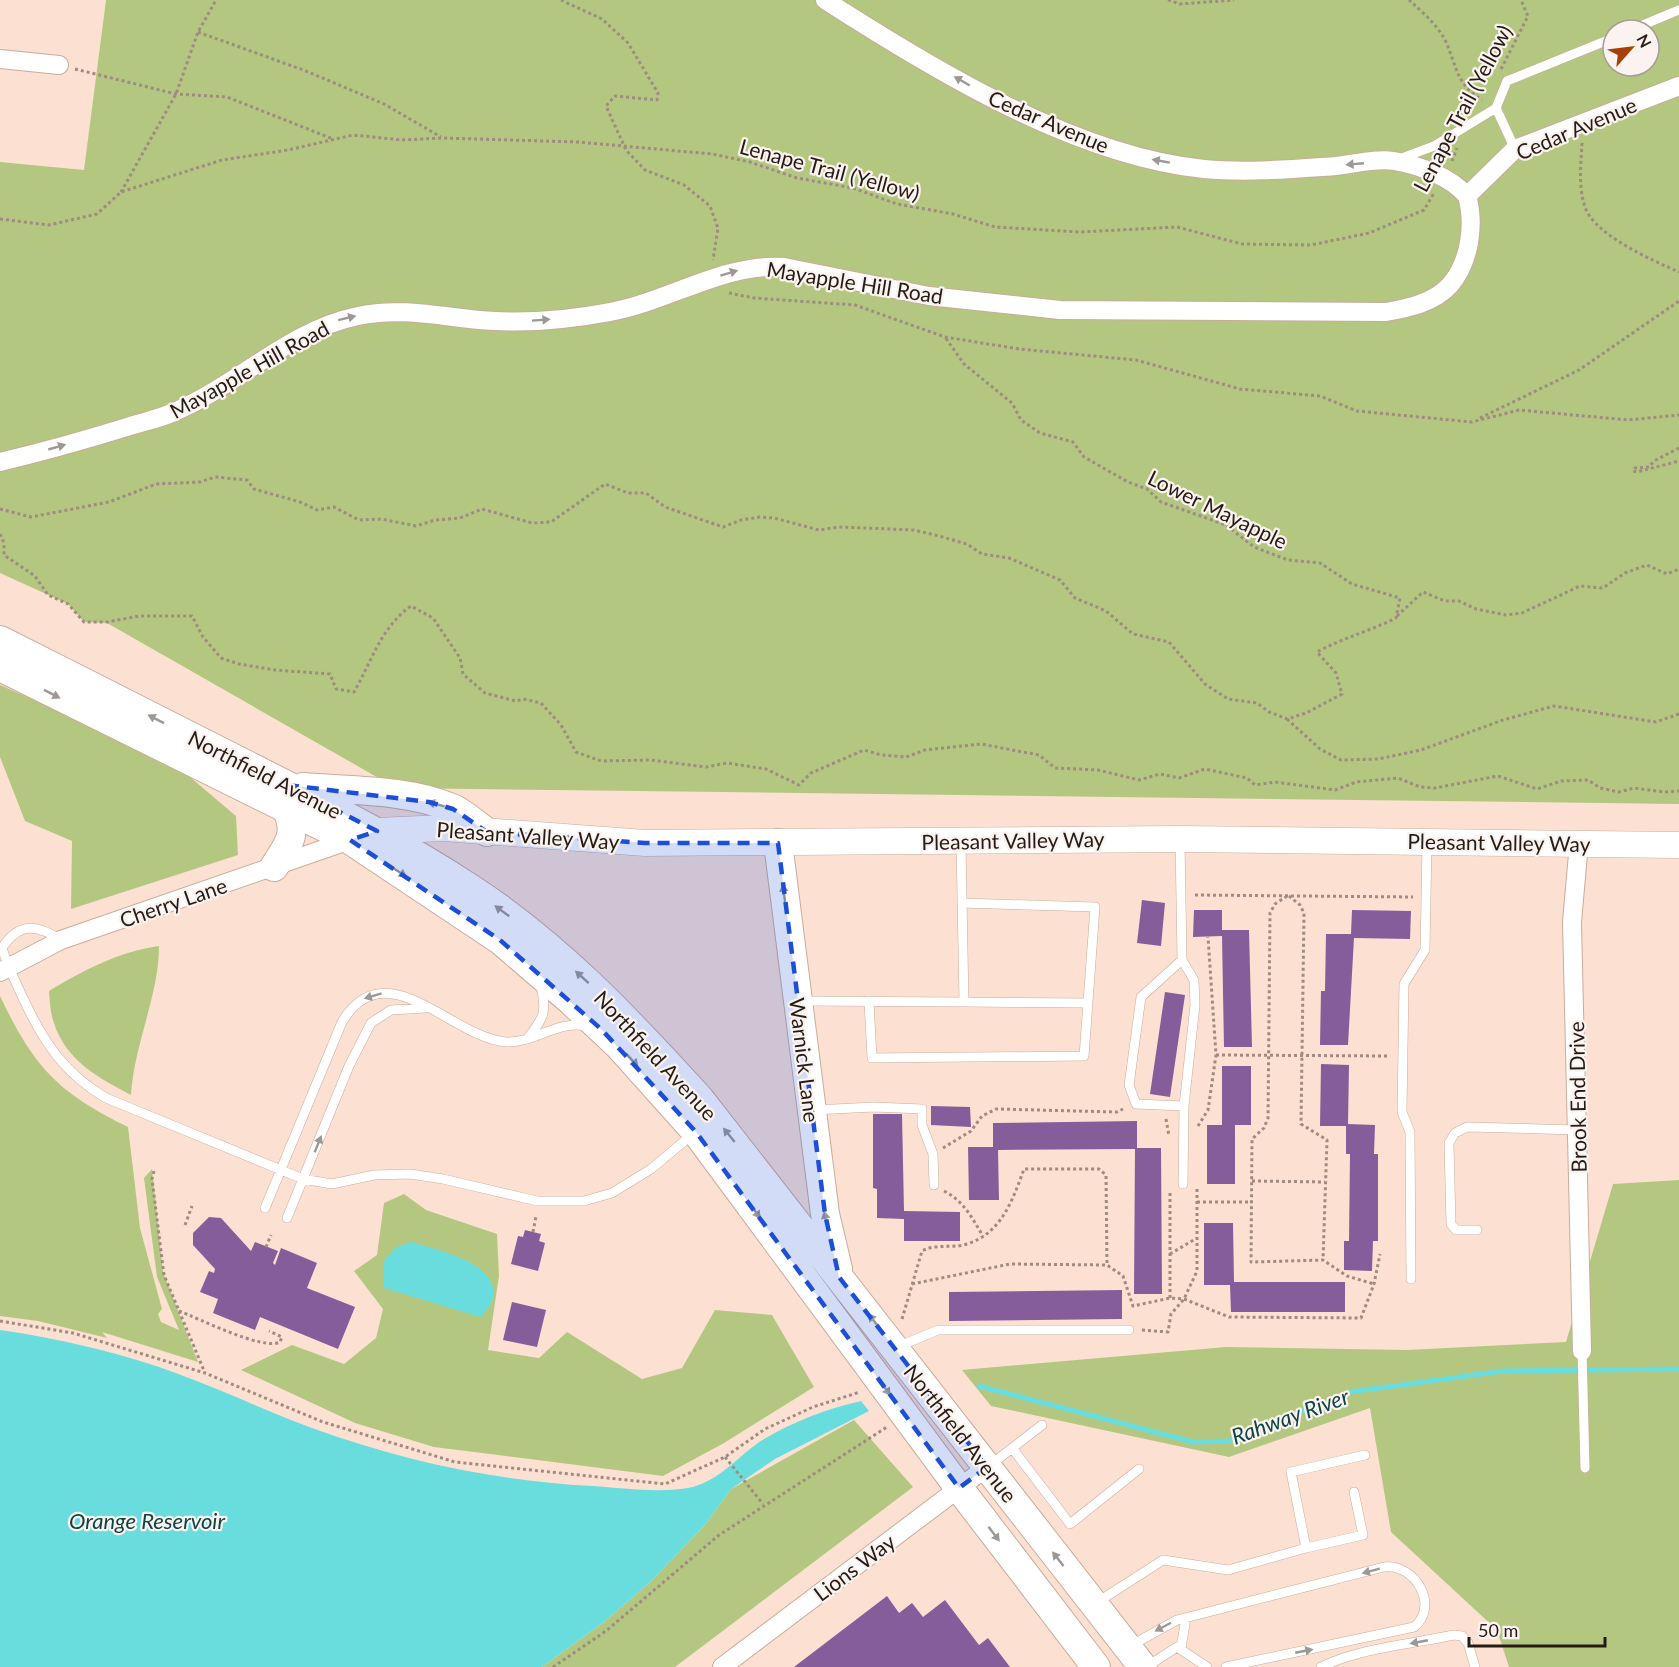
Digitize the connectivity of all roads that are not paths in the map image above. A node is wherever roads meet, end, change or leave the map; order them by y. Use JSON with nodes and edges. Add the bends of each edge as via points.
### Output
{"nodes":[{"id":1,"x":825,"y":0,"type":"edge"},
{"id":2,"x":1679,"y":10,"type":"edge"},
{"id":3,"x":1660,"y":18,"type":"edge"},
{"id":4,"x":1601,"y":43,"type":"edge"},
{"id":5,"x":0,"y":58,"type":"edge"},
{"id":6,"x":59,"y":65,"type":"road end"},
{"id":7,"x":1679,"y":86,"type":"edge"},
{"id":8,"x":1496,"y":108,"type":"junction"},
{"id":9,"x":1515,"y":149,"type":"junction"},
{"id":10,"x":1394,"y":161,"type":"junction"},
{"id":11,"x":1467,"y":196,"type":"junction"},
{"id":12,"x":0,"y":462,"type":"edge"},
{"id":13,"x":0,"y":640,"type":"edge"},
{"id":14,"x":0,"y":667,"type":"edge"},
{"id":15,"x":287,"y":797,"type":"junction"},
{"id":16,"x":377,"y":831,"type":"junction"},
{"id":17,"x":487,"y":832,"type":"junction"},
{"id":18,"x":1180,"y":839,"type":"junction"},
{"id":19,"x":350,"y":840,"type":"junction"},
{"id":20,"x":961,"y":841,"type":"junction"},
{"id":21,"x":1427,"y":841,"type":"junction"},
{"id":22,"x":778,"y":843,"type":"junction"},
{"id":23,"x":1580,"y":843,"type":"junction"},
{"id":24,"x":1679,"y":845,"type":"edge"},
{"id":25,"x":274,"y":867,"type":"junction"},
{"id":26,"x":962,"y":903,"type":"junction"},
{"id":27,"x":61,"y":940,"type":"junction"},
{"id":28,"x":500,"y":940,"type":"junction"},
{"id":29,"x":1182,"y":960,"type":"junction"},
{"id":30,"x":4,"y":970,"type":"edge"},
{"id":31,"x":798,"y":1001,"type":"junction"},
{"id":32,"x":869,"y":1001,"type":"junction"},
{"id":33,"x":964,"y":1002,"type":"junction"},
{"id":34,"x":1088,"y":1003,"type":"junction"},
{"id":35,"x":427,"y":1008,"type":"junction"},
{"id":36,"x":601,"y":1029,"type":"junction"},
{"id":37,"x":528,"y":1038,"type":"junction"},
{"id":38,"x":1184,"y":1106,"type":"junction"},
{"id":39,"x":812,"y":1111,"type":"junction"},
{"id":40,"x":1578,"y":1130,"type":"junction"},
{"id":41,"x":696,"y":1132,"type":"junction"},
{"id":42,"x":281,"y":1170,"type":"junction"},
{"id":43,"x":303,"y":1179,"type":"junction"},
{"id":44,"x":1183,"y":1184,"type":"dead end"},
{"id":45,"x":934,"y":1185,"type":"road end"},
{"id":46,"x":265,"y":1208,"type":"dead end"},
{"id":47,"x":287,"y":1218,"type":"dead end"},
{"id":48,"x":1477,"y":1230,"type":"dead end"},
{"id":49,"x":793,"y":1240,"type":"junction"},
{"id":50,"x":839,"y":1277,"type":"junction"},
{"id":51,"x":1411,"y":1279,"type":"dead end"},
{"id":52,"x":1129,"y":1330,"type":"dead end"},
{"id":53,"x":898,"y":1335,"type":"junction"},
{"id":54,"x":1582,"y":1351,"type":"joint"},
{"id":55,"x":1042,"y":1425,"type":"dead end"},
{"id":56,"x":1012,"y":1448,"type":"junction"},
{"id":57,"x":1365,"y":1455,"type":"dead end"},
{"id":58,"x":987,"y":1467,"type":"junction"},
{"id":59,"x":1585,"y":1468,"type":"dead end"},
{"id":60,"x":1139,"y":1469,"type":"dead end"},
{"id":61,"x":959,"y":1488,"type":"junction"},
{"id":62,"x":1354,"y":1492,"type":"dead end"},
{"id":63,"x":1306,"y":1548,"type":"junction"},
{"id":64,"x":1094,"y":1605,"type":"junction"},
{"id":65,"x":1186,"y":1618,"type":"junction"},
{"id":66,"x":1181,"y":1648,"type":"junction"},
{"id":67,"x":1139,"y":1660,"type":"edge"},
{"id":68,"x":722,"y":1667,"type":"edge"},
{"id":69,"x":1095,"y":1667,"type":"edge"},
{"id":70,"x":1207,"y":1667,"type":"edge"},
{"id":71,"x":1226,"y":1667,"type":"edge"},
{"id":72,"x":1321,"y":1667,"type":"edge"},
{"id":73,"x":1475,"y":1667,"type":"edge"}],
"edges":[{"from":10,"to":1,"type":"street","name":"Cedar Avenue","one_way":true,"via":[[1286,170],[1204,169],[1131,156],[1069,134],[979,91]]},
{"from":2,"to":3,"type":"lane"},
{"from":4,"to":8,"type":"lane","via":[[1507,81]]},
{"from":5,"to":6,"type":"street"},
{"from":7,"to":9,"type":"street","name":"Cedar Avenue"},
{"from":8,"to":9,"type":"lane"},
{"from":8,"to":10,"type":"lane","via":[[1434,146]]},
{"from":9,"to":11,"type":"street","name":"Cedar Avenue"},
{"from":10,"to":11,"type":"street","name":"Cedar Avenue","via":[[1444,178]]},
{"from":12,"to":11,"type":"street","name":"Mayapple Hill Road","one_way":true,"via":[[173,413],[217,391],[297,338],[325,324],[359,315],[404,312],[512,321],[579,317],[646,303],[718,276],[761,265],[928,296],[1060,310],[1386,312],[1412,308],[1450,285],[1471,235],[1472,213]]},
{"from":15,"to":13,"type":"main road","name":"Northfield Avenue","one_way":true},
{"from":14,"to":15,"type":"main road","name":"Northfield Avenue","one_way":true},
{"from":15,"to":16,"type":"main road","name":"Northfield Avenue"},
{"from":17,"to":15,"type":"main road","one_way":true,"via":[[453,808],[394,795]]},
{"from":15,"to":19,"type":"main road","name":"Northfield Avenue"},
{"from":15,"to":25,"type":"main road","via":[[294,825],[289,844]]},
{"from":16,"to":17,"type":"main road","name":"Pleasant Valley Way","via":[[444,828]]},
{"from":16,"to":19,"type":"main road","name":"Pleasant Valley Way"},
{"from":49,"to":16,"type":"main road","name":"Northfield Avenue","one_way":true,"via":[[700,1099],[636,1029],[548,947],[471,888]]},
{"from":17,"to":22,"type":"main road","name":"Pleasant Valley Way","via":[[645,843]]},
{"from":18,"to":20,"type":"main road","name":"Pleasant Valley Way"},
{"from":18,"to":21,"type":"main road","name":"Pleasant Valley Way"},
{"from":18,"to":29,"type":"lane"},
{"from":19,"to":25,"type":"street","name":"Cherry Lane"},
{"from":19,"to":28,"type":"main road","name":"Northfield Avenue","one_way":true},
{"from":20,"to":22,"type":"main road","name":"Pleasant Valley Way"},
{"from":20,"to":26,"type":"lane"},
{"from":21,"to":23,"type":"main road","name":"Pleasant Valley Way"},
{"from":21,"to":51,"type":"lane","via":[[1425,950],[1404,984],[1402,1112],[1410,1132]]},
{"from":31,"to":22,"type":"main road","name":"Warnick Lane","one_way":true},
{"from":23,"to":24,"type":"main road","name":"Pleasant Valley Way"},
{"from":23,"to":40,"type":"street","name":"Brook End Drive","via":[[1572,922]]},
{"from":25,"to":27,"type":"street","name":"Cherry Lane"},
{"from":26,"to":33,"type":"lane"},
{"from":26,"to":34,"type":"lane","via":[[1095,907]]},
{"from":27,"to":30,"type":"street","name":"Cherry Lane"},
{"from":27,"to":30,"type":"lane","via":[[45,930],[29,927],[9,937],[2,948]]},
{"from":28,"to":36,"type":"main road","name":"Northfield Avenue"},
{"from":28,"to":37,"type":"lane","via":[[539,980],[545,1006],[543,1018]]},
{"from":29,"to":38,"type":"lane","via":[[1194,980],[1195,1005]]},
{"from":29,"to":38,"type":"lane","via":[[1141,997],[1129,1084],[1136,1104]]},
{"from":30,"to":42,"type":"lane","via":[[51,1052],[78,1080],[114,1102]]},
{"from":31,"to":32,"type":"lane"},
{"from":31,"to":39,"type":"main road","name":"Warnick Lane"},
{"from":32,"to":33,"type":"lane"},
{"from":32,"to":34,"type":"lane","via":[[872,1058],[1084,1056]]},
{"from":33,"to":34,"type":"lane"},
{"from":35,"to":37,"type":"lane","via":[[498,1040]]},
{"from":35,"to":42,"type":"lane","one_way":true,"via":[[392,993],[373,995],[352,1007],[342,1022]]},
{"from":43,"to":35,"type":"lane","one_way":true,"via":[[370,1023],[391,1010]]},
{"from":36,"to":37,"type":"lane","via":[[565,1025],[543,1036]]},
{"from":36,"to":41,"type":"main road","name":"Northfield Avenue","one_way":true},
{"from":38,"to":44,"type":"lane"},
{"from":39,"to":45,"type":"lane","via":[[922,1109],[922,1125],[933,1154]]},
{"from":50,"to":39,"type":"main road","name":"Warnick Lane","one_way":true,"via":[[825,1214]]},
{"from":40,"to":48,"type":"lane","via":[[1467,1127],[1455,1133],[1449,1143],[1451,1224],[1456,1230]]},
{"from":40,"to":54,"type":"street","name":"Brook End Drive"},
{"from":41,"to":43,"type":"lane","via":[[651,1169],[612,1193],[584,1202],[537,1202],[410,1174],[374,1174],[332,1184]]},
{"from":41,"to":49,"type":"main road","name":"Northfield Avenue","one_way":true},
{"from":42,"to":43,"type":"lane"},
{"from":42,"to":46,"type":"lane"},
{"from":43,"to":47,"type":"lane"},
{"from":49,"to":50,"type":"main road","name":"Northfield Avenue"},
{"from":49,"to":61,"type":"main road","name":"Northfield Avenue","one_way":true},
{"from":53,"to":50,"type":"main road","name":"Northfield Avenue","one_way":true},
{"from":52,"to":53,"type":"lane","via":[[938,1330]]},
{"from":53,"to":58,"type":"main road","name":"Northfield Avenue"},
{"from":54,"to":59,"type":"lane"},
{"from":55,"to":56,"type":"lane"},
{"from":56,"to":58,"type":"lane"},
{"from":56,"to":60,"type":"lane","via":[[1070,1524]]},
{"from":57,"to":63,"type":"lane","via":[[1292,1472]]},
{"from":58,"to":61,"type":"street","name":"Lions Way"},
{"from":64,"to":58,"type":"main road","name":"Northfield Avenue","one_way":true},
{"from":61,"to":68,"type":"street","name":"Lions Way"},
{"from":61,"to":69,"type":"main road","name":"Northfield Avenue","one_way":true},
{"from":62,"to":63,"type":"lane","via":[[1363,1534]]},
{"from":63,"to":64,"type":"lane","via":[[1228,1570],[1163,1560]]},
{"from":64,"to":67,"type":"main road","name":"Northfield Avenue"},
{"from":65,"to":66,"type":"lane"},
{"from":65,"to":67,"type":"lane","one_way":true,"via":[[1166,1624]]},
{"from":71,"to":65,"type":"lane","one_way":true,"via":[[1414,1627],[1424,1614],[1424,1595],[1410,1574],[1395,1566]]},
{"from":66,"to":67,"type":"lane"},
{"from":66,"to":70,"type":"lane"},
{"from":73,"to":72,"type":"lane","one_way":true,"via":[[1464,1638],[1454,1635],[1391,1647]]}]}
